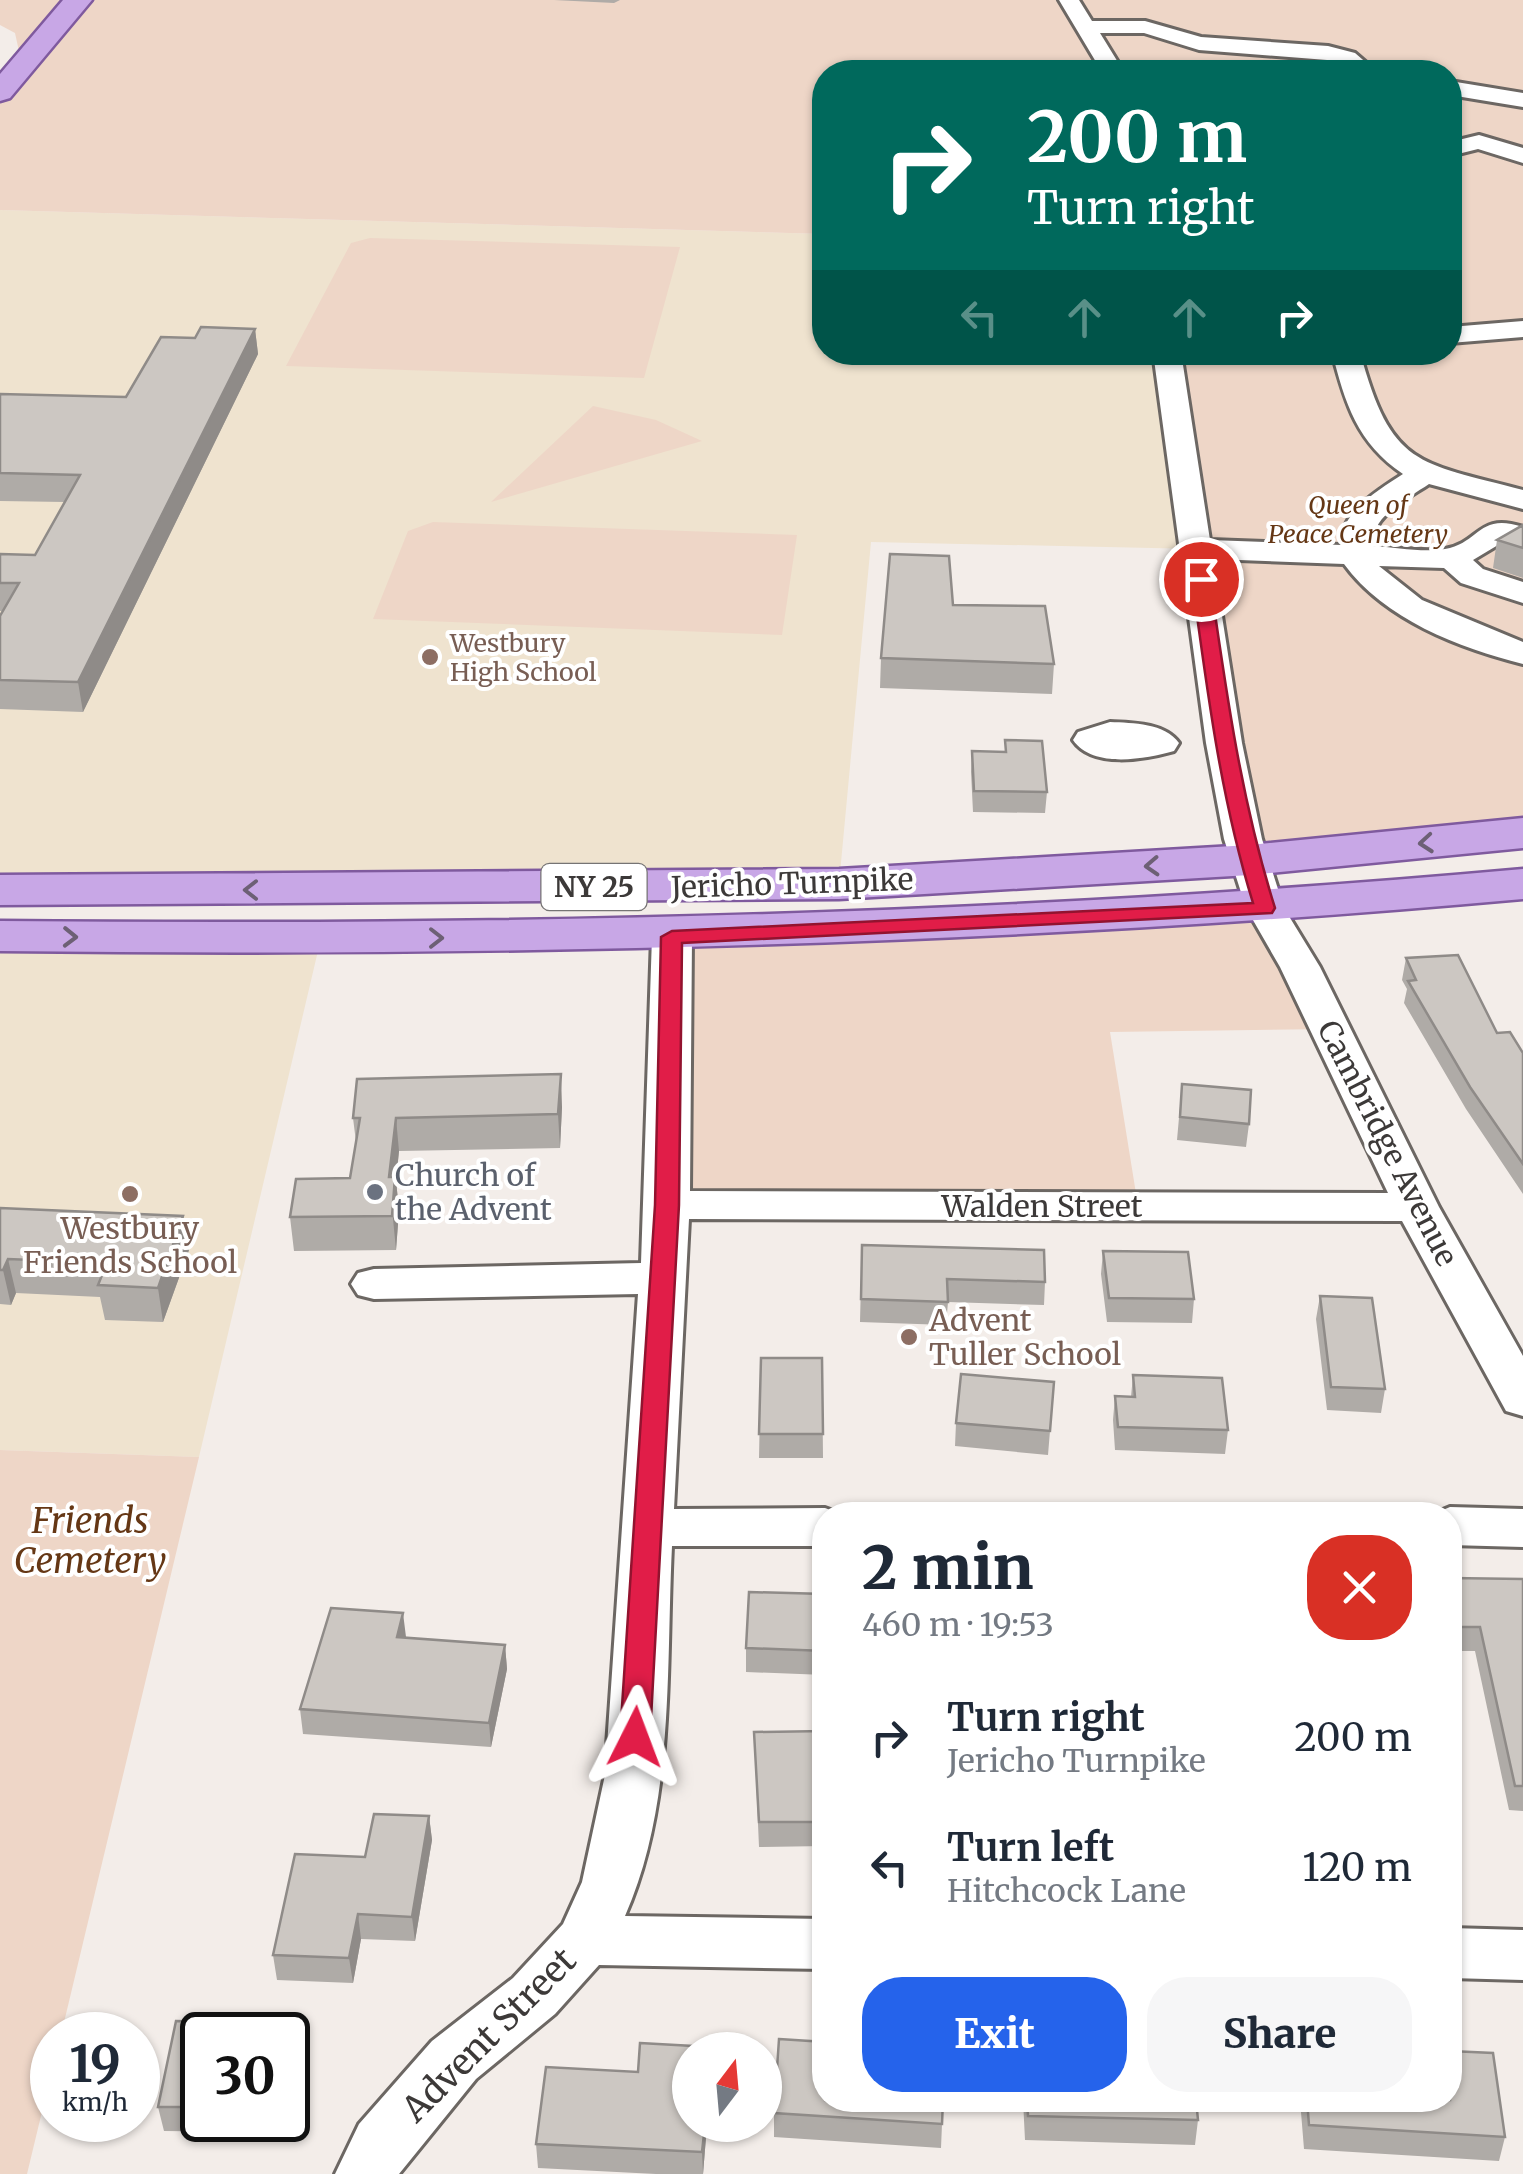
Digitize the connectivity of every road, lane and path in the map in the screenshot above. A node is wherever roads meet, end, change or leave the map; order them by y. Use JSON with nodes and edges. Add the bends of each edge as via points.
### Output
{"nodes":[{"id":1,"x":78,"y":0,"type":"edge"},
{"id":2,"x":1069,"y":0,"type":"edge"},
{"id":3,"x":1088,"y":27,"type":"junction"},
{"id":4,"x":1106,"y":60,"type":"edge"},
{"id":5,"x":1349,"y":60,"type":"edge"},
{"id":6,"x":1462,"y":90,"type":"edge"},
{"id":7,"x":0,"y":92,"type":"edge"},
{"id":8,"x":1523,"y":100,"type":"edge"},
{"id":9,"x":1523,"y":113,"type":"edge"},
{"id":10,"x":1479,"y":142,"type":"junction"},
{"id":11,"x":1462,"y":146,"type":"edge"},
{"id":12,"x":1523,"y":156,"type":"edge"},
{"id":13,"x":1523,"y":329,"type":"edge"},
{"id":14,"x":1462,"y":334,"type":"edge"},
{"id":15,"x":1170,"y":365,"type":"edge"},
{"id":16,"x":1349,"y":365,"type":"edge"},
{"id":17,"x":1424,"y":474,"type":"junction"},
{"id":18,"x":1523,"y":500,"type":"edge"},
{"id":19,"x":1523,"y":538,"type":"edge"},
{"id":20,"x":1197,"y":549,"type":"junction"},
{"id":21,"x":1359,"y":556,"type":"junction"},
{"id":22,"x":1452,"y":558,"type":"junction"},
{"id":23,"x":1523,"y":594,"type":"edge"},
{"id":24,"x":1523,"y":654,"type":"edge"},
{"id":25,"x":1161,"y":743,"type":"dead end"},
{"id":26,"x":1224,"y":743,"type":"junction"},
{"id":27,"x":1523,"y":834,"type":"edge"},
{"id":28,"x":1523,"y":884,"type":"edge"},
{"id":29,"x":1257,"y":885,"type":"junction"},
{"id":30,"x":0,"y":890,"type":"edge"},
{"id":31,"x":344,"y":914,"type":"junction"},
{"id":32,"x":0,"y":936,"type":"edge"},
{"id":33,"x":672,"y":937,"type":"junction"},
{"id":34,"x":667,"y":1205,"type":"junction"},
{"id":35,"x":1417,"y":1206,"type":"junction"},
{"id":36,"x":662,"y":1278,"type":"junction"},
{"id":37,"x":374,"y":1284,"type":"dead end"},
{"id":38,"x":1510,"y":1347,"type":"edge"},
{"id":39,"x":1523,"y":1399,"type":"edge"},
{"id":40,"x":1462,"y":1526,"type":"edge"},
{"id":41,"x":812,"y":1527,"type":"edge"},
{"id":42,"x":646,"y":1528,"type":"junction"},
{"id":43,"x":1523,"y":1528,"type":"edge"},
{"id":44,"x":585,"y":1940,"type":"junction"},
{"id":45,"x":812,"y":1944,"type":"edge"},
{"id":46,"x":1462,"y":1954,"type":"edge"},
{"id":47,"x":1523,"y":1954,"type":"edge"},
{"id":48,"x":368,"y":2174,"type":"edge"}],
"edges":[{"from":1,"to":7,"type":"main road"},
{"from":2,"to":3,"type":"street"},
{"from":3,"to":4,"type":"street"},
{"from":3,"to":5,"type":"street","via":[[1145,27],[1199,43]]},
{"from":6,"to":8,"type":"street"},
{"from":9,"to":10,"type":"street"},
{"from":10,"to":11,"type":"street"},
{"from":10,"to":12,"type":"street"},
{"from":13,"to":14,"type":"street"},
{"from":15,"to":20,"type":"street","name":"Cambridge Avenue"},
{"from":16,"to":17,"type":"street","via":[[1366,427]]},
{"from":17,"to":18,"type":"street"},
{"from":17,"to":21,"type":"street","via":[[1366,517]]},
{"from":19,"to":22,"type":"street","via":[[1500,530]]},
{"from":20,"to":21,"type":"street"},
{"from":20,"to":26,"type":"street","name":"Cambridge Avenue"},
{"from":21,"to":22,"type":"street"},
{"from":21,"to":24,"type":"street","via":[[1380,592],[1418,615]]},
{"from":22,"to":23,"type":"street","via":[[1472,576]]},
{"from":25,"to":26,"type":"street"},
{"from":26,"to":29,"type":"street","name":"Cambridge Avenue"},
{"from":27,"to":29,"type":"main road","name":"Jericho Turnpike","number":"NY 25","one_way":true},
{"from":28,"to":29,"type":"main road","name":"Jericho Turnpike","number":"NY 25"},
{"from":29,"to":31,"type":"main road","name":"Jericho Turnpike","number":"NY 25","one_way":true,"via":[[839,884]]},
{"from":29,"to":33,"type":"main road","name":"Jericho Turnpike","number":"NY 25"},
{"from":29,"to":35,"type":"street","name":"Cambridge Avenue"},
{"from":31,"to":30,"type":"main road","name":"Jericho Turnpike","number":"NY 25","one_way":true},
{"from":32,"to":31,"type":"main road","name":"Jericho Turnpike","number":"NY 25","one_way":true},
{"from":31,"to":33,"type":"main road","name":"Jericho Turnpike","number":"NY 25","one_way":true},
{"from":33,"to":34,"type":"street","name":"Advent Street"},
{"from":34,"to":35,"type":"street","name":"Walden Street"},
{"from":34,"to":36,"type":"street","name":"Advent Street"},
{"from":35,"to":38,"type":"street","name":"Cambridge Avenue"},
{"from":36,"to":37,"type":"street"},
{"from":36,"to":42,"type":"street","name":"Advent Street"},
{"from":38,"to":39,"type":"street","name":"Cambridge Avenue"},
{"from":40,"to":43,"type":"street"},
{"from":41,"to":42,"type":"street"},
{"from":42,"to":44,"type":"street","name":"Advent Street","via":[[633,1775],[611,1882]]},
{"from":44,"to":45,"type":"street"},
{"from":44,"to":48,"type":"street","name":"Advent Street","via":[[534,1996],[454,2060],[381,2144]]},
{"from":46,"to":47,"type":"street"}]}
